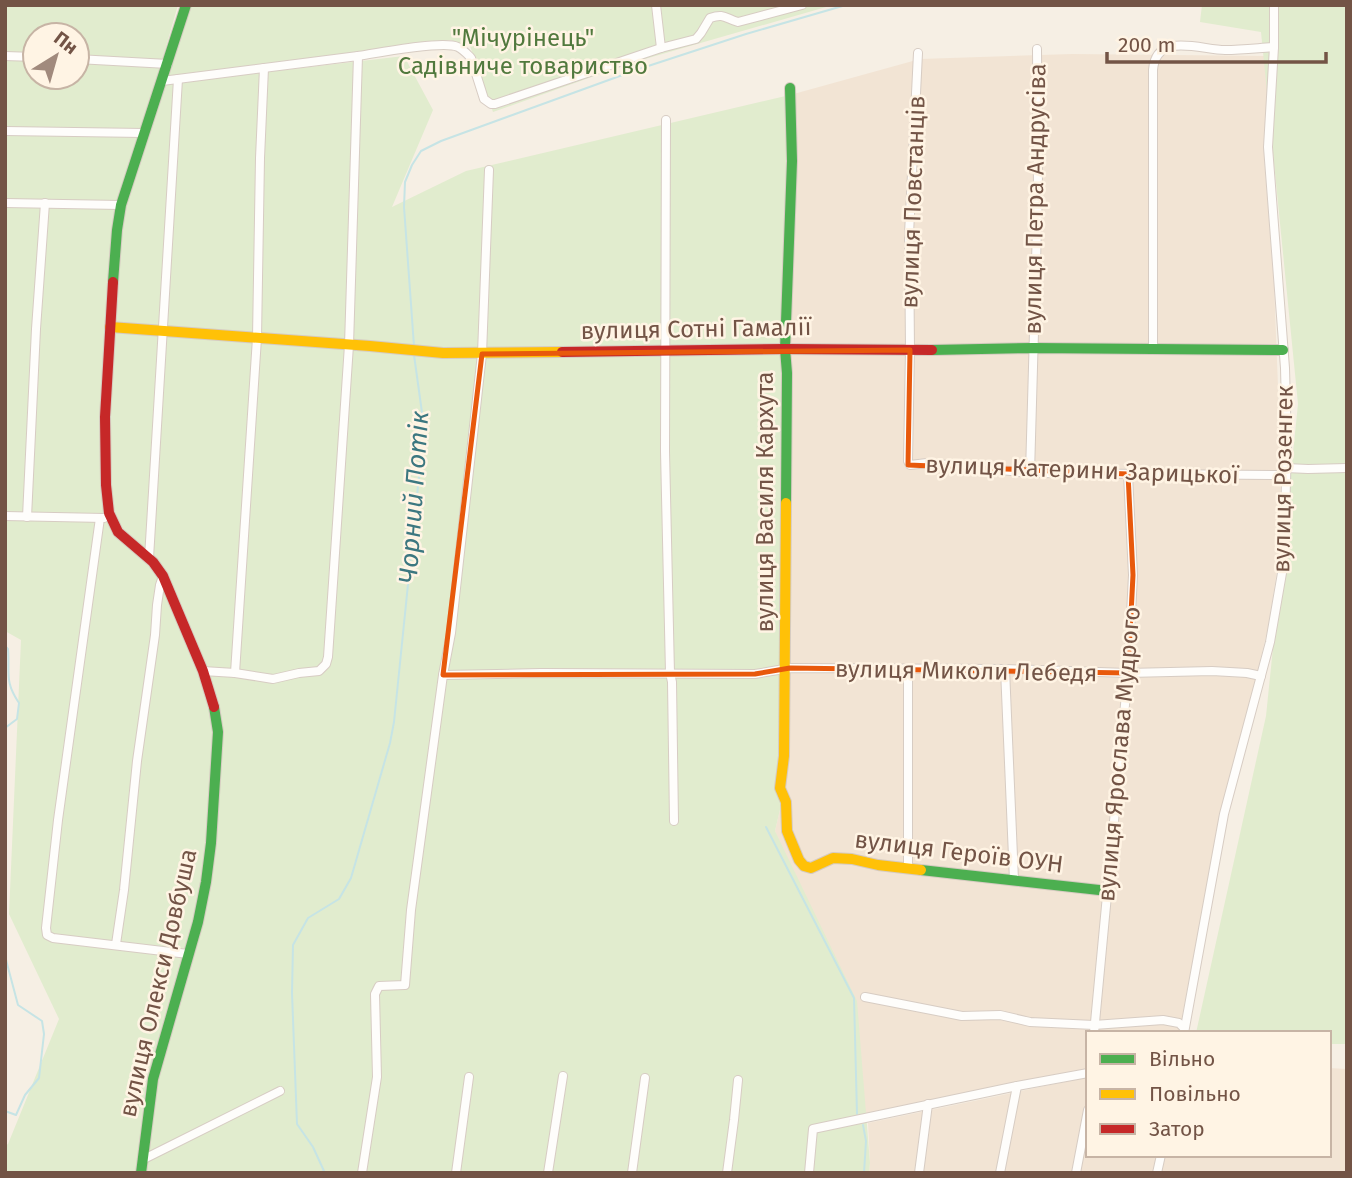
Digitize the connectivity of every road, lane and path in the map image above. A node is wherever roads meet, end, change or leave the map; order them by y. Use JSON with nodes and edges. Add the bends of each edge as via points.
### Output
{"nodes":[{"id":1,"x":186,"y":5,"type":"edge"},
{"id":2,"x":656,"y":5,"type":"edge"},
{"id":3,"x":726,"y":5,"type":"edge"},
{"id":4,"x":802,"y":5,"type":"edge"},
{"id":5,"x":1274,"y":5,"type":"edge"},
{"id":6,"x":726,"y":16,"type":"junction"},
{"id":7,"x":1274,"y":47,"type":"junction"},
{"id":8,"x":661,"y":48,"type":"junction"},
{"id":9,"x":1037,"y":49,"type":"dead end"},
{"id":10,"x":918,"y":53,"type":"dead end"},
{"id":11,"x":358,"y":56,"type":"junction"},
{"id":12,"x":91,"y":60,"type":"edge"},
{"id":13,"x":168,"y":64,"type":"junction"},
{"id":14,"x":264,"y":68,"type":"junction"},
{"id":15,"x":178,"y":79,"type":"junction"},
{"id":16,"x":162,"y":81,"type":"junction"},
{"id":17,"x":790,"y":88,"type":"dead end"},
{"id":18,"x":666,"y":120,"type":"dead end"},
{"id":19,"x":5,"y":131,"type":"edge"},
{"id":20,"x":144,"y":133,"type":"junction"},
{"id":21,"x":489,"y":170,"type":"dead end"},
{"id":22,"x":5,"y":202,"type":"edge"},
{"id":23,"x":45,"y":203,"type":"junction"},
{"id":24,"x":121,"y":205,"type":"junction"},
{"id":25,"x":110,"y":327,"type":"junction"},
{"id":26,"x":163,"y":331,"type":"junction"},
{"id":27,"x":257,"y":338,"type":"junction"},
{"id":28,"x":349,"y":345,"type":"junction"},
{"id":29,"x":1033,"y":348,"type":"junction"},
{"id":30,"x":785,"y":349,"type":"junction"},
{"id":31,"x":1153,"y":349,"type":"junction"},
{"id":32,"x":666,"y":350,"type":"junction"},
{"id":33,"x":910,"y":350,"type":"junction"},
{"id":34,"x":1283,"y":351,"type":"junction"},
{"id":35,"x":482,"y":354,"type":"junction"},
{"id":36,"x":1347,"y":468,"type":"edge"},
{"id":37,"x":1030,"y":472,"type":"junction"},
{"id":38,"x":1286,"y":472,"type":"junction"},
{"id":39,"x":1128,"y":474,"type":"junction"},
{"id":40,"x":5,"y":516,"type":"edge"},
{"id":41,"x":27,"y":517,"type":"junction"},
{"id":42,"x":105,"y":517,"type":"junction"},
{"id":43,"x":149,"y":558,"type":"junction"},
{"id":44,"x":163,"y":576,"type":"junction"},
{"id":45,"x":785,"y":668,"type":"junction"},
{"id":46,"x":1005,"y":669,"type":"junction"},
{"id":47,"x":908,"y":670,"type":"junction"},
{"id":48,"x":204,"y":671,"type":"junction"},
{"id":49,"x":234,"y":673,"type":"junction"},
{"id":50,"x":670,"y":673,"type":"junction"},
{"id":51,"x":1128,"y":673,"type":"junction"},
{"id":52,"x":443,"y":675,"type":"junction"},
{"id":53,"x":1261,"y":676,"type":"junction"},
{"id":54,"x":674,"y":821,"type":"dead end"},
{"id":55,"x":787,"y":831,"type":"joint"},
{"id":56,"x":908,"y":867,"type":"junction"},
{"id":57,"x":1014,"y":880,"type":"junction"},
{"id":58,"x":1108,"y":891,"type":"junction"},
{"id":59,"x":116,"y":944,"type":"junction"},
{"id":60,"x":188,"y":954,"type":"junction"},
{"id":61,"x":865,"y":997,"type":"dead end"},
{"id":62,"x":1094,"y":1029,"type":"edge"},
{"id":63,"x":1184,"y":1031,"type":"edge"},
{"id":64,"x":1086,"y":1073,"type":"edge"},
{"id":65,"x":563,"y":1076,"type":"dead end"},
{"id":66,"x":469,"y":1077,"type":"dead end"},
{"id":67,"x":645,"y":1078,"type":"dead end"},
{"id":68,"x":738,"y":1080,"type":"dead end"},
{"id":69,"x":1017,"y":1086,"type":"junction"},
{"id":70,"x":280,"y":1091,"type":"dead end"},
{"id":71,"x":928,"y":1104,"type":"junction"},
{"id":72,"x":1086,"y":1120,"type":"edge"},
{"id":73,"x":142,"y":1160,"type":"junction"},
{"id":74,"x":141,"y":1173,"type":"edge"},
{"id":75,"x":362,"y":1173,"type":"edge"},
{"id":76,"x":456,"y":1173,"type":"edge"},
{"id":77,"x":548,"y":1173,"type":"edge"},
{"id":78,"x":632,"y":1173,"type":"edge"},
{"id":79,"x":727,"y":1173,"type":"edge"},
{"id":80,"x":810,"y":1173,"type":"edge"},
{"id":81,"x":919,"y":1173,"type":"edge"},
{"id":82,"x":1000,"y":1173,"type":"edge"},
{"id":83,"x":1076,"y":1173,"type":"edge"}],
"edges":[{"from":1,"to":13,"type":"street"},
{"from":2,"to":8,"type":"street"},
{"from":3,"to":6,"type":"street"},
{"from":4,"to":6,"type":"street","via":[[738,22]]},
{"from":5,"to":7,"type":"street","name":"вулиця Розенгек"},
{"from":6,"to":8,"type":"street","via":[[710,18],[696,39]]},
{"from":7,"to":31,"type":"street","via":[[1224,50],[1188,45],[1159,52],[1154,61]]},
{"from":7,"to":34,"type":"street","name":"вулиця Розенгек","via":[[1268,147]]},
{"from":8,"to":11,"type":"street","via":[[495,104],[484,99],[471,58],[459,47],[439,45]]},
{"from":9,"to":29,"type":"street","name":"вулиця Петра Андрусіва"},
{"from":10,"to":33,"type":"street","name":"вулиця Повстанців","via":[[909,234]]},
{"from":11,"to":14,"type":"street"},
{"from":11,"to":28,"type":"street"},
{"from":12,"to":13,"type":"street"},
{"from":13,"to":16,"type":"street"},
{"from":14,"to":15,"type":"street"},
{"from":14,"to":27,"type":"street"},
{"from":15,"to":16,"type":"street"},
{"from":15,"to":26,"type":"street"},
{"from":16,"to":20,"type":"street"},
{"from":17,"to":30,"type":"street","name":"вулиця Василя Кархута"},
{"from":18,"to":32,"type":"street"},
{"from":19,"to":20,"type":"street"},
{"from":20,"to":24,"type":"street"},
{"from":21,"to":35,"type":"street"},
{"from":22,"to":23,"type":"street"},
{"from":23,"to":24,"type":"street"},
{"from":23,"to":41,"type":"street"},
{"from":24,"to":25,"type":"street"},
{"from":25,"to":26,"type":"street","name":"вулиця Сотні Гамалії"},
{"from":25,"to":42,"type":"street"},
{"from":26,"to":27,"type":"street","name":"вулиця Сотні Гамалії"},
{"from":26,"to":43,"type":"street"},
{"from":27,"to":28,"type":"street","name":"вулиця Сотні Гамалії"},
{"from":27,"to":49,"type":"street"},
{"from":28,"to":35,"type":"street","name":"вулиця Сотні Гамалії"},
{"from":28,"to":49,"type":"street","via":[[326,664],[318,671],[273,680]]},
{"from":29,"to":31,"type":"street","name":"вулиця Сотні Гамалії"},
{"from":29,"to":33,"type":"street","name":"вулиця Сотні Гамалії"},
{"from":29,"to":37,"type":"street","name":"вулиця Петра Андрусіва"},
{"from":30,"to":32,"type":"street","name":"вулиця Сотні Гамалії"},
{"from":30,"to":33,"type":"street","name":"вулиця Сотні Гамалії"},
{"from":30,"to":45,"type":"street","name":"вулиця Василя Кархута"},
{"from":31,"to":34,"type":"street","name":"вулиця Сотні Гамалії"},
{"from":32,"to":35,"type":"street","name":"вулиця Сотні Гамалії"},
{"from":32,"to":50,"type":"street"},
{"from":33,"to":37,"type":"street","name":"вулиця Катерини Зарицької","via":[[910,465]]},
{"from":34,"to":38,"type":"street","name":"вулиця Розенгек"},
{"from":35,"to":52,"type":"street"},
{"from":36,"to":38,"type":"street","name":"вулиця Катерини Зарицької"},
{"from":37,"to":39,"type":"street","name":"вулиця Катерини Зарицької"},
{"from":38,"to":39,"type":"street","name":"вулиця Катерини Зарицької"},
{"from":38,"to":53,"type":"street","name":"вулиця Розенгек","via":[[1282,573]]},
{"from":39,"to":51,"type":"street","name":"вулиця Ярослава Мудрого","via":[[1133,575]]},
{"from":40,"to":41,"type":"street"},
{"from":41,"to":42,"type":"street"},
{"from":42,"to":43,"type":"street","name":"вулиця Олекси Довбуша"},
{"from":42,"to":59,"type":"street","via":[[46,928],[53,938]]},
{"from":43,"to":44,"type":"street","name":"вулиця Олекси Довбуша"},
{"from":44,"to":48,"type":"street","name":"вулиця Олекси Довбуша"},
{"from":44,"to":59,"type":"street"},
{"from":45,"to":47,"type":"street","name":"вулиця Миколи Лебедя"},
{"from":45,"to":50,"type":"street","name":"вулиця Миколи Лебедя","via":[[755,674]]},
{"from":45,"to":55,"type":"street","name":"вулиця Василя Кархута","via":[[780,788],[786,802]]},
{"from":46,"to":47,"type":"street","name":"вулиця Миколи Лебедя"},
{"from":46,"to":51,"type":"street","name":"вулиця Миколи Лебедя"},
{"from":46,"to":57,"type":"street"},
{"from":47,"to":56,"type":"street"},
{"from":48,"to":49,"type":"street"},
{"from":48,"to":60,"type":"street","name":"вулиця Олекси Довбуша","via":[[218,738],[211,843],[200,914]]},
{"from":50,"to":52,"type":"street","name":"вулиця Миколи Лебедя"},
{"from":50,"to":54,"type":"street"},
{"from":51,"to":53,"type":"street","name":"вулиця Миколи Лебедя","via":[[1212,671]]},
{"from":51,"to":58,"type":"street","name":"вулиця Ярослава Мудрого"},
{"from":52,"to":75,"type":"street","via":[[405,985],[379,986],[375,994],[377,1077]]},
{"from":53,"to":63,"type":"street","name":"вулиця Розенгек","via":[[1224,814]]},
{"from":55,"to":56,"type":"street","name":"вулиця Героїв ОУН","via":[[806,867],[836,858]]},
{"from":56,"to":57,"type":"street","name":"вулиця Героїв ОУН"},
{"from":57,"to":58,"type":"street","name":"вулиця Героїв ОУН"},
{"from":58,"to":62,"type":"street","name":"вулиця Ярослава Мудрого"},
{"from":59,"to":60,"type":"street"},
{"from":60,"to":73,"type":"street","name":"вулиця Олекси Довбуша","via":[[153,1079]]},
{"from":61,"to":62,"type":"street","via":[[962,1016],[1000,1015]]},
{"from":62,"to":63,"type":"street","via":[[1163,1020],[1179,1023]]},
{"from":64,"to":69,"type":"street"},
{"from":65,"to":77,"type":"street"},
{"from":66,"to":76,"type":"street"},
{"from":67,"to":78,"type":"street"},
{"from":68,"to":79,"type":"street"},
{"from":69,"to":71,"type":"street"},
{"from":69,"to":82,"type":"street"},
{"from":70,"to":73,"type":"street"},
{"from":71,"to":80,"type":"street","via":[[813,1129]]},
{"from":71,"to":81,"type":"street"},
{"from":72,"to":83,"type":"street"},
{"from":73,"to":74,"type":"street","name":"вулиця Олекси Довбуша"}]}
